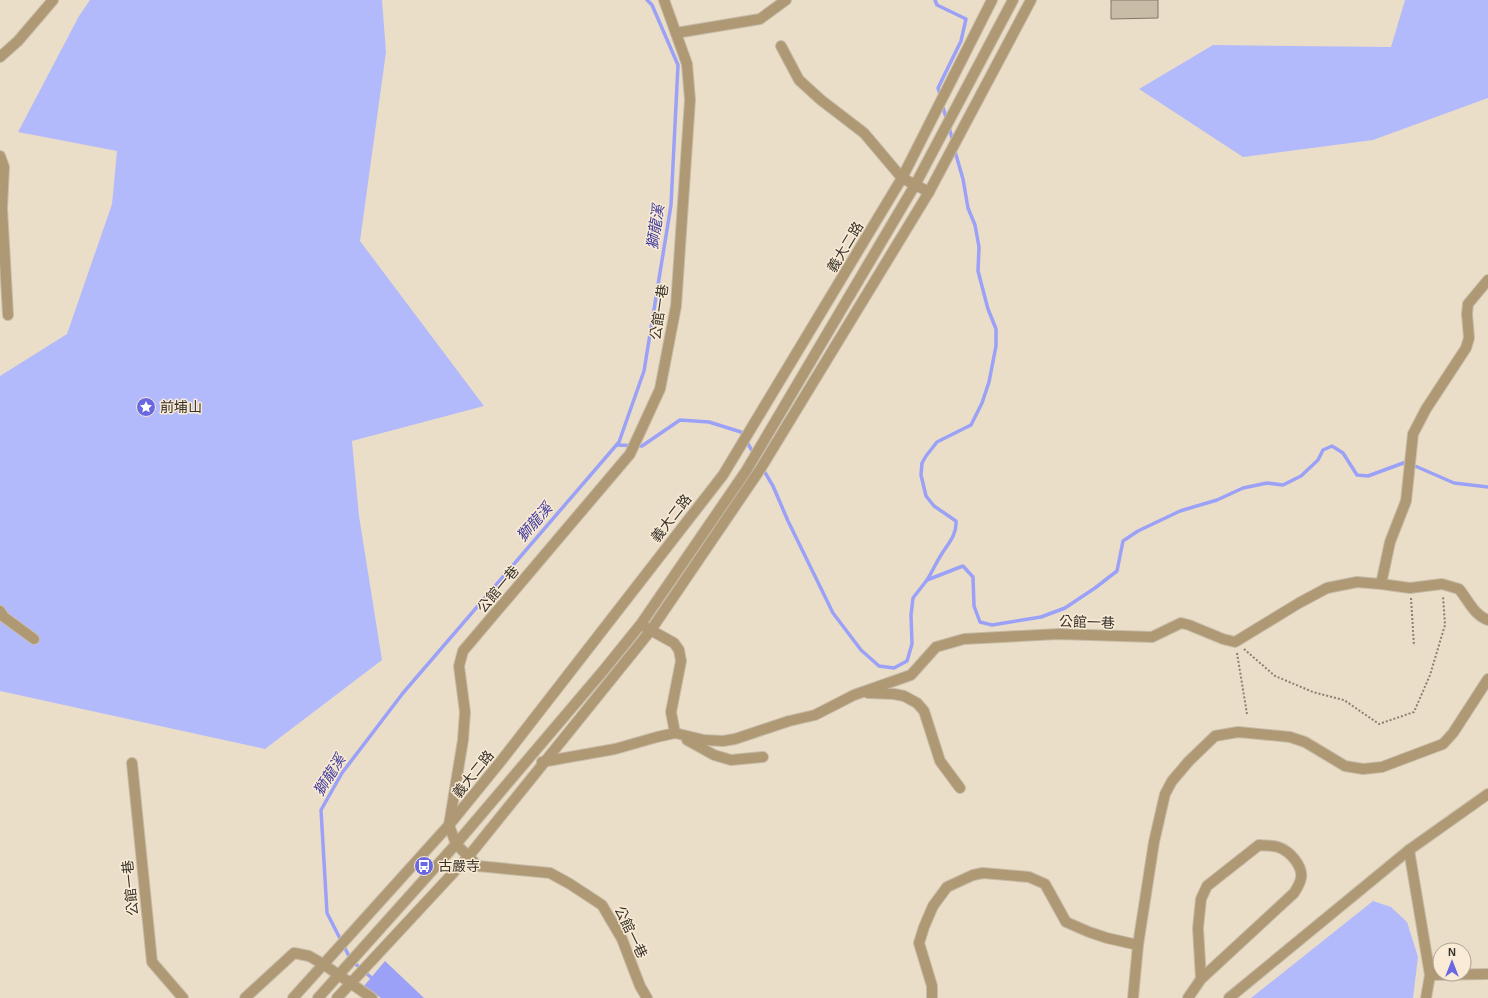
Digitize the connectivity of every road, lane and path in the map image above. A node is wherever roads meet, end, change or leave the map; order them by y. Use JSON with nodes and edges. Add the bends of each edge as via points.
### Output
{"nodes":[{"id":1,"x":53,"y":0,"type":"edge"},
{"id":2,"x":664,"y":0,"type":"edge"},
{"id":3,"x":786,"y":0,"type":"edge"},
{"id":4,"x":992,"y":0,"type":"edge"},
{"id":5,"x":1013,"y":0,"type":"edge"},
{"id":6,"x":1031,"y":0,"type":"edge"},
{"id":7,"x":676,"y":33,"type":"junction"},
{"id":8,"x":780,"y":46,"type":"dead end"},
{"id":9,"x":0,"y":58,"type":"edge"},
{"id":10,"x":0,"y":156,"type":"edge"},
{"id":11,"x":902,"y":178,"type":"junction"},
{"id":12,"x":915,"y":185,"type":"junction"},
{"id":13,"x":929,"y":192,"type":"junction"},
{"id":14,"x":2,"y":223,"type":"edge"},
{"id":15,"x":1488,"y":280,"type":"edge"},
{"id":16,"x":8,"y":315,"type":"dead end"},
{"id":17,"x":1381,"y":584,"type":"junction"},
{"id":18,"x":1442,"y":584,"type":"junction"},
{"id":19,"x":1410,"y":588,"type":"junction"},
{"id":20,"x":0,"y":611,"type":"edge"},
{"id":21,"x":1488,"y":620,"type":"edge"},
{"id":22,"x":640,"y":624,"type":"junction"},
{"id":23,"x":651,"y":630,"type":"junction"},
{"id":24,"x":34,"y":639,"type":"dead end"},
{"id":25,"x":1235,"y":642,"type":"junction"},
{"id":26,"x":1414,"y":646,"type":"dead end"},
{"id":27,"x":1488,"y":679,"type":"edge"},
{"id":28,"x":854,"y":695,"type":"junction"},
{"id":29,"x":1247,"y":714,"type":"dead end"},
{"id":30,"x":675,"y":734,"type":"junction"},
{"id":31,"x":763,"y":757,"type":"dead end"},
{"id":32,"x":545,"y":762,"type":"junction"},
{"id":33,"x":132,"y":763,"type":"dead end"},
{"id":34,"x":523,"y":765,"type":"junction"},
{"id":35,"x":960,"y":788,"type":"dead end"},
{"id":36,"x":1488,"y":794,"type":"edge"},
{"id":37,"x":449,"y":825,"type":"junction"},
{"id":38,"x":456,"y":844,"type":"junction"},
{"id":39,"x":1409,"y":850,"type":"junction"},
{"id":40,"x":468,"y":857,"type":"junction"},
{"id":41,"x":1138,"y":944,"type":"junction"},
{"id":42,"x":323,"y":964,"type":"junction"},
{"id":43,"x":338,"y":974,"type":"junction"},
{"id":44,"x":1488,"y":974,"type":"edge"},
{"id":45,"x":1430,"y":975,"type":"junction"},
{"id":46,"x":1202,"y":980,"type":"junction"},
{"id":47,"x":350,"y":983,"type":"junction"},
{"id":48,"x":183,"y":998,"type":"edge"},
{"id":49,"x":245,"y":998,"type":"edge"},
{"id":50,"x":293,"y":998,"type":"edge"},
{"id":51,"x":318,"y":998,"type":"edge"},
{"id":52,"x":337,"y":998,"type":"edge"},
{"id":53,"x":372,"y":998,"type":"edge"},
{"id":54,"x":647,"y":998,"type":"edge"},
{"id":55,"x":932,"y":998,"type":"edge"},
{"id":56,"x":1133,"y":998,"type":"edge"},
{"id":57,"x":1188,"y":998,"type":"edge"},
{"id":58,"x":1228,"y":998,"type":"edge"},
{"id":59,"x":1426,"y":998,"type":"edge"}],
"edges":[{"from":1,"to":9,"type":"street","via":[[18,42]]},
{"from":2,"to":7,"type":"street","name":"公館一巷"},
{"from":3,"to":7,"type":"street","via":[[760,19]]},
{"from":4,"to":11,"type":"street","name":"義大二路"},
{"from":5,"to":12,"type":"street","name":"義大二路"},
{"from":6,"to":13,"type":"street"},
{"from":7,"to":37,"type":"street","name":"公館一巷","via":[[687,64],[690,100],[676,306],[660,389],[630,454],[463,651],[459,666],[465,712],[463,740]]},
{"from":8,"to":11,"type":"street","via":[[799,80],[864,133]]},
{"from":10,"to":14,"type":"street","via":[[4,167]]},
{"from":11,"to":12,"type":"street"},
{"from":11,"to":37,"type":"street","name":"義大二路","via":[[723,474]]},
{"from":12,"to":13,"type":"street"},
{"from":12,"to":22,"type":"street","name":"義大二路","via":[[746,471]]},
{"from":13,"to":23,"type":"street","via":[[760,468]]},
{"from":14,"to":16,"type":"street"},
{"from":15,"to":17,"type":"street","via":[[1468,304],[1469,338],[1466,348],[1426,409],[1413,434],[1406,501],[1390,542]]},
{"from":17,"to":19,"type":"street"},
{"from":17,"to":25,"type":"street","via":[[1357,582],[1327,588]]},
{"from":18,"to":19,"type":"street"},
{"from":18,"to":21,"type":"street","via":[[1459,589],[1474,610]]},
{"from":18,"to":25,"type":"path","via":[[1446,625],[1430,675],[1414,712],[1379,724],[1344,700],[1313,692],[1275,676]]},
{"from":19,"to":26,"type":"path"},
{"from":20,"to":24,"type":"street","via":[[4,617]]},
{"from":22,"to":23,"type":"street"},
{"from":22,"to":34,"type":"street","name":"義大二路"},
{"from":23,"to":30,"type":"street","via":[[674,643],[679,650],[681,661],[671,712]]},
{"from":23,"to":32,"type":"street"},
{"from":25,"to":28,"type":"street","name":"公館一巷","via":[[1181,623],[1152,637],[1058,634],[964,639],[936,647],[911,675]]},
{"from":25,"to":29,"type":"path"},
{"from":27,"to":41,"type":"street","via":[[1443,744],[1382,767],[1363,769],[1345,766],[1305,742],[1290,737],[1238,732],[1215,736],[1189,760],[1172,781],[1166,794],[1154,842]]},
{"from":28,"to":30,"type":"street","name":"公館一巷","via":[[815,715],[735,739],[704,740]]},
{"from":28,"to":35,"type":"street","via":[[866,692],[894,694],[917,703],[924,711],[940,761]]},
{"from":30,"to":31,"type":"street","via":[[714,755],[731,760]]},
{"from":30,"to":32,"type":"street","name":"公館一巷","via":[[615,749]]},
{"from":32,"to":34,"type":"street","name":"公館一巷"},
{"from":32,"to":40,"type":"street"},
{"from":33,"to":48,"type":"street","name":"公館一巷","via":[[152,962]]},
{"from":34,"to":38,"type":"street","name":"義大二路"},
{"from":36,"to":39,"type":"street"},
{"from":37,"to":38,"type":"street","name":"公館一巷"},
{"from":37,"to":42,"type":"street","name":"義大二路"},
{"from":38,"to":40,"type":"street","name":"公館一巷"},
{"from":38,"to":43,"type":"street","name":"義大二路"},
{"from":39,"to":45,"type":"street"},
{"from":39,"to":58,"type":"street"},
{"from":40,"to":47,"type":"street"},
{"from":40,"to":54,"type":"street","name":"公館一巷","via":[[478,866],[550,873],[602,905],[622,939]]},
{"from":41,"to":55,"type":"street","via":[[1095,934],[1066,922],[1045,884],[1029,877],[983,873],[947,887],[933,906],[924,927],[919,943],[932,986]]},
{"from":41,"to":56,"type":"street"},
{"from":42,"to":43,"type":"street"},
{"from":42,"to":49,"type":"street","via":[[309,956],[294,953]]},
{"from":42,"to":50,"type":"street","name":"義大二路"},
{"from":43,"to":47,"type":"street"},
{"from":43,"to":51,"type":"street","name":"義大二路"},
{"from":44,"to":45,"type":"street"},
{"from":45,"to":59,"type":"street"},
{"from":46,"to":46,"type":"street","via":[[1198,928],[1200,899],[1207,886],[1259,845],[1278,847],[1288,853],[1295,860],[1301,877],[1294,893]]},
{"from":46,"to":57,"type":"street"},
{"from":47,"to":52,"type":"street"},
{"from":47,"to":53,"type":"street"}]}
